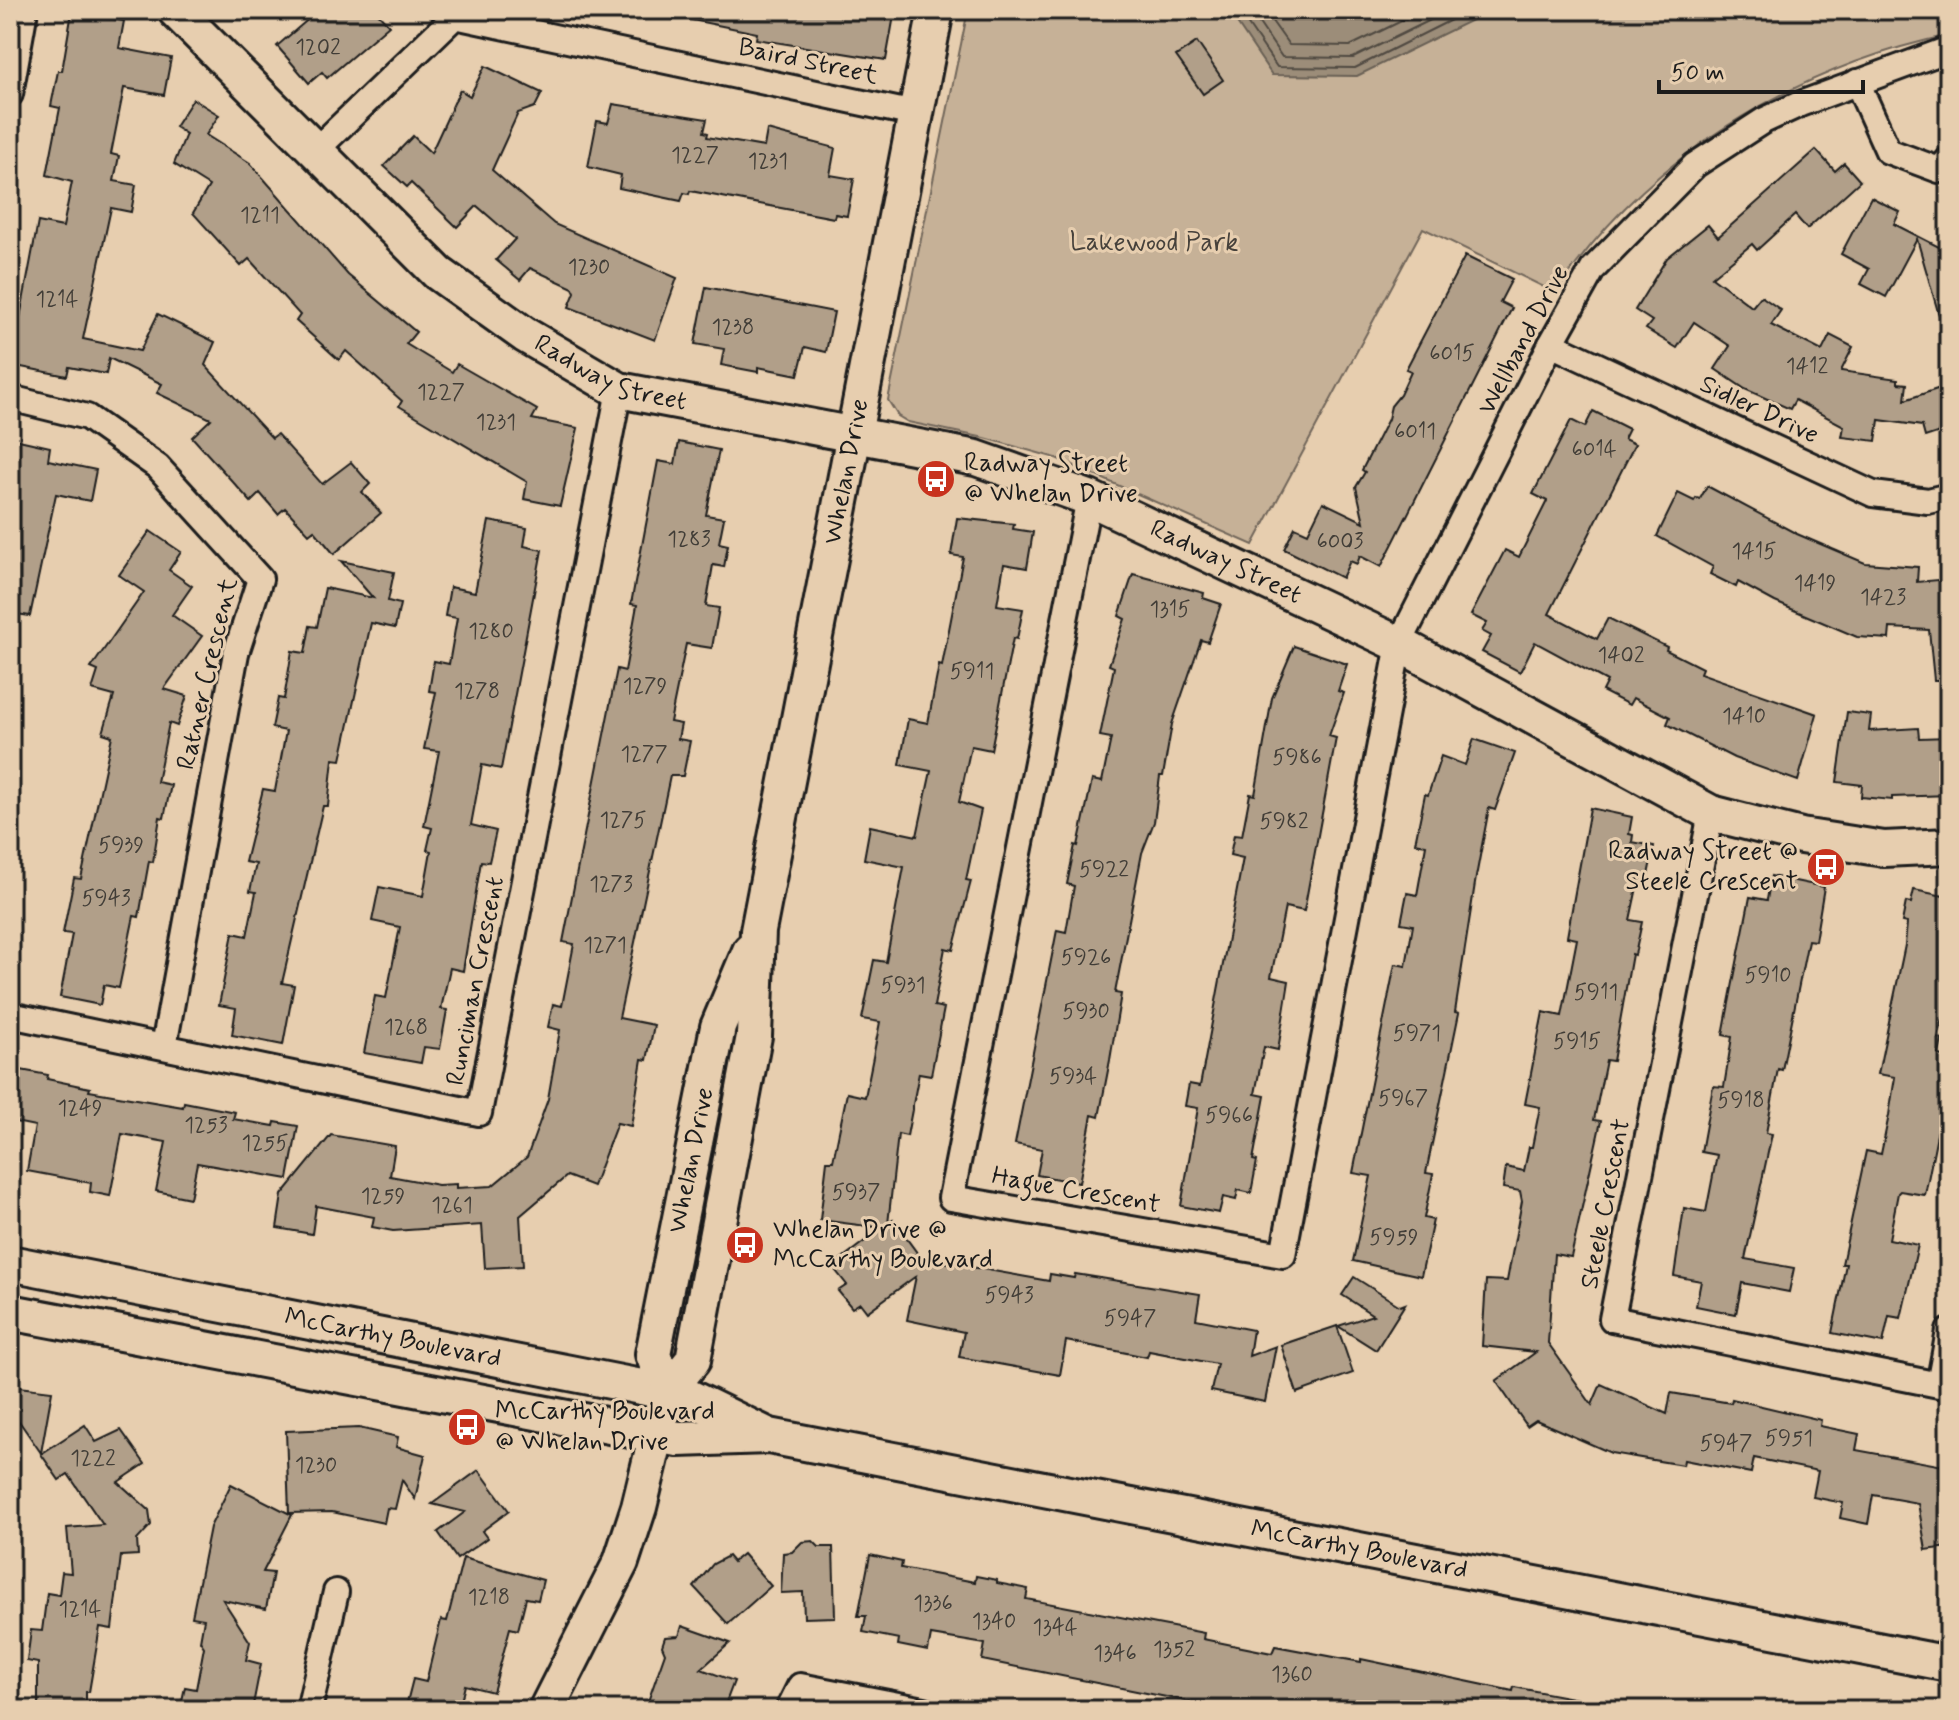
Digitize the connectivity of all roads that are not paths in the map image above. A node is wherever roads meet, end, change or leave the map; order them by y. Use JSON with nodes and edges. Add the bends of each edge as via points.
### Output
{"nodes":[{"id":1,"x":25,"y":10,"type":"edge"},
{"id":2,"x":175,"y":10,"type":"edge"},
{"id":3,"x":936,"y":10,"type":"edge"},
{"id":4,"x":1948,"y":53,"type":"edge"},
{"id":5,"x":1857,"y":82,"type":"junction"},
{"id":6,"x":10,"y":94,"type":"edge"},
{"id":7,"x":915,"y":114,"type":"junction"},
{"id":8,"x":316,"y":150,"type":"junction"},
{"id":9,"x":1949,"y":159,"type":"edge"},
{"id":10,"x":1551,"y":344,"type":"junction"},
{"id":11,"x":619,"y":390,"type":"junction"},
{"id":12,"x":10,"y":398,"type":"edge"},
{"id":13,"x":854,"y":435,"type":"junction"},
{"id":14,"x":1949,"y":496,"type":"edge"},
{"id":15,"x":1089,"y":498,"type":"junction"},
{"id":16,"x":1399,"y":644,"type":"junction"},
{"id":17,"x":1711,"y":813,"type":"junction"},
{"id":18,"x":1949,"y":846,"type":"edge"},
{"id":19,"x":10,"y":1015,"type":"edge"},
{"id":20,"x":164,"y":1046,"type":"junction"},
{"id":21,"x":10,"y":1263,"type":"edge"},
{"id":22,"x":10,"y":1312,"type":"edge"},
{"id":23,"x":1949,"y":1331,"type":"edge"},
{"id":24,"x":667,"y":1392,"type":"junction"},
{"id":25,"x":659,"y":1435,"type":"junction"},
{"id":26,"x":769,"y":1436,"type":"junction"},
{"id":27,"x":336,"y":1592,"type":"dead end"},
{"id":28,"x":1949,"y":1664,"type":"edge"},
{"id":29,"x":309,"y":1710,"type":"edge"},
{"id":30,"x":546,"y":1710,"type":"edge"},
{"id":31,"x":788,"y":1710,"type":"edge"},
{"id":32,"x":924,"y":1710,"type":"edge"}],
"edges":[{"from":1,"to":6,"type":"street"},
{"from":2,"to":8,"type":"street","name":"Radway Street"},
{"from":3,"to":7,"type":"street","name":"Whelan Drive"},
{"from":4,"to":5,"type":"street","name":"Wellband Drive"},
{"from":5,"to":9,"type":"street","via":[[1888,151],[1939,170]]},
{"from":5,"to":10,"type":"street","name":"Wellband Drive","via":[[1763,121],[1695,165],[1593,269]]},
{"from":7,"to":8,"type":"street","name":"Baird Street","via":[[455,16]]},
{"from":7,"to":13,"type":"street","name":"Whelan Drive"},
{"from":8,"to":11,"type":"street","name":"Radway Street","via":[[438,273],[525,335]]},
{"from":10,"to":14,"type":"street","name":"Sidler Drive","via":[[1873,494],[1928,501]]},
{"from":10,"to":16,"type":"street","name":"Wellband Drive"},
{"from":11,"to":13,"type":"street","name":"Radway Street"},
{"from":11,"to":20,"type":"street","name":"Runciman Crescent","via":[[479,1113]]},
{"from":12,"to":20,"type":"street","name":"Ratner Crescent","via":[[87,417],[158,467],[260,579],[236,653]]},
{"from":13,"to":15,"type":"street","name":"Radway Street","via":[[976,458]]},
{"from":13,"to":24,"type":"street","name":"Whelan Drive","via":[[758,931],[754,1036],[693,1360]]},
{"from":15,"to":16,"type":"street","name":"Radway Street"},
{"from":15,"to":16,"type":"street","name":"Hague Crescent","via":[[951,1198],[1283,1255]]},
{"from":16,"to":17,"type":"street","name":"Radway Street"},
{"from":17,"to":18,"type":"street","name":"Radway Street","via":[[1801,836],[1884,849]]},
{"from":17,"to":23,"type":"street","name":"Steele Crescent","via":[[1612,1319],[1939,1385]]},
{"from":19,"to":20,"type":"street","name":"Runciman Crescent"},
{"from":21,"to":24,"type":"street","name":"McCarthy Boulevard"},
{"from":22,"to":25,"type":"street","name":"McCarthy Boulevard"},
{"from":24,"to":25,"type":"street","name":"Whelan Drive"},
{"from":24,"to":26,"type":"street","name":"McCarthy Boulevard","via":[[687,1396]]},
{"from":25,"to":26,"type":"street","name":"McCarthy Boulevard"},
{"from":25,"to":30,"type":"street","name":"Whelan Drive","via":[[621,1562]]},
{"from":26,"to":28,"type":"street","name":"McCarthy Boulevard"},
{"from":27,"to":29,"type":"street"},
{"from":31,"to":32,"type":"street","via":[[800,1686]]}]}
